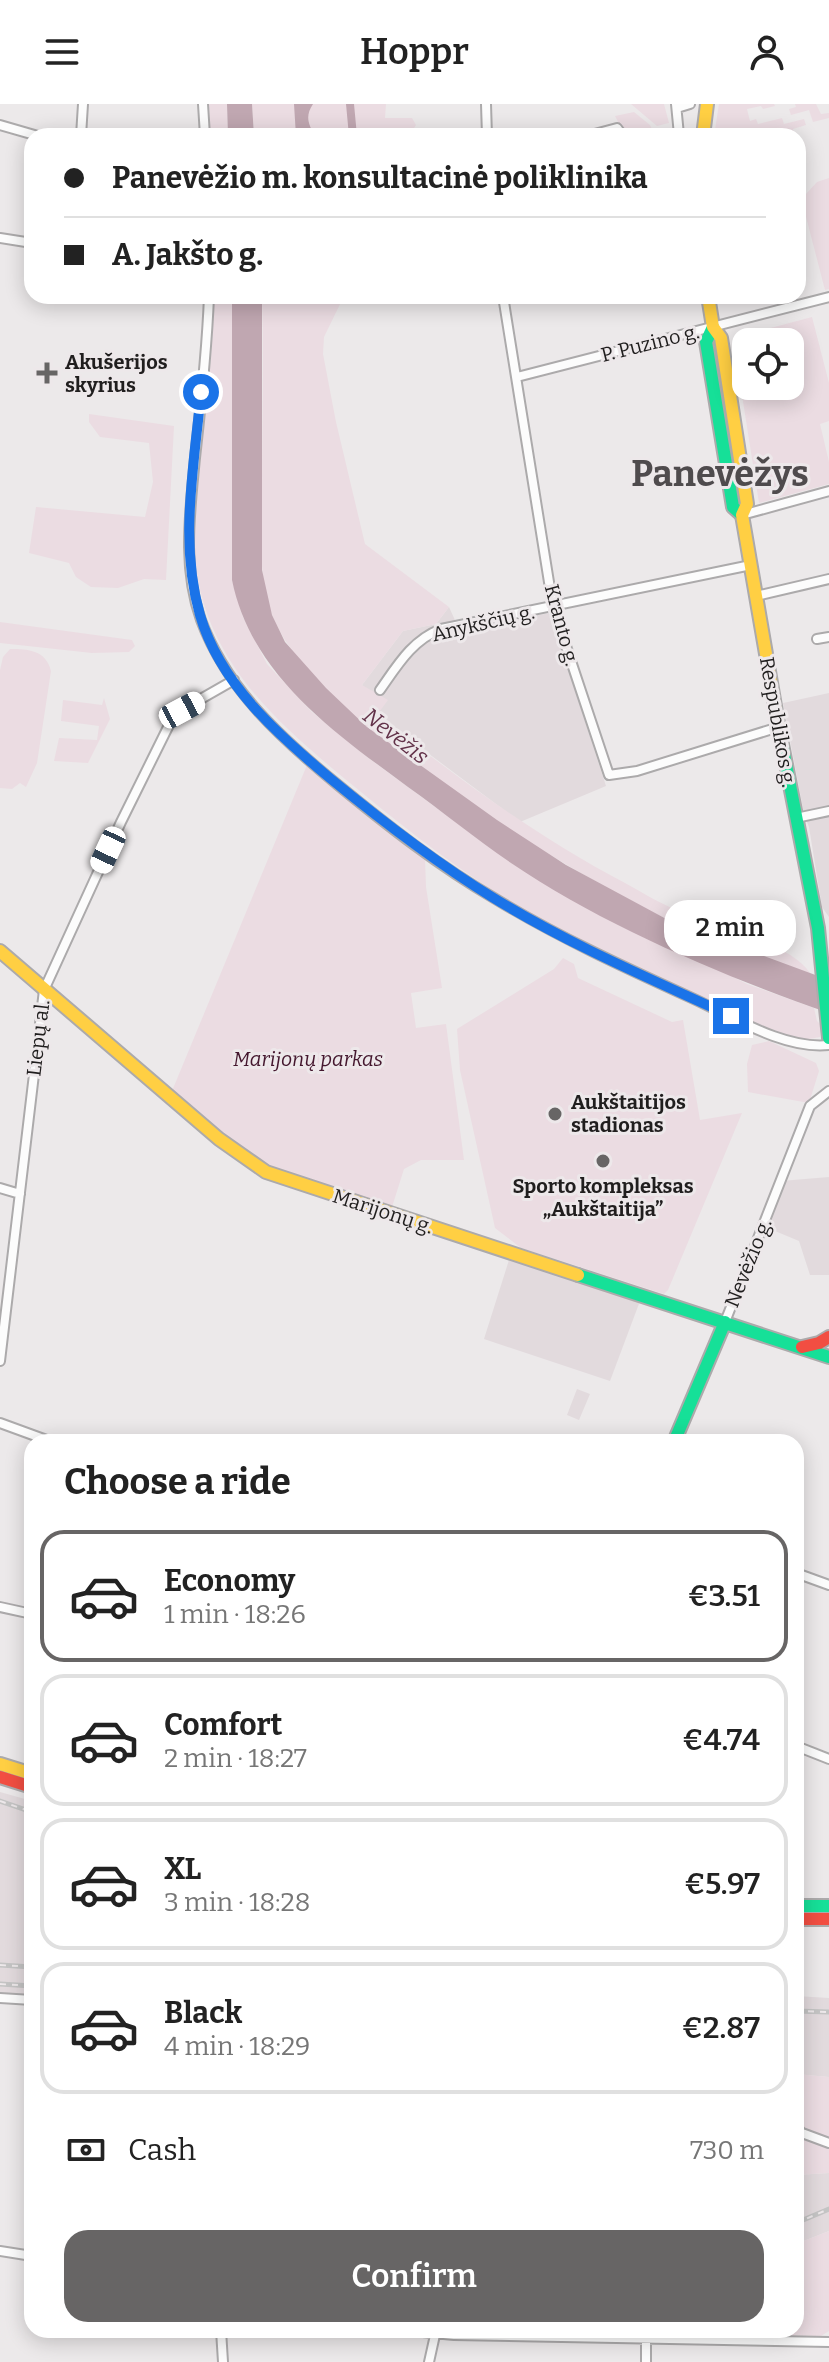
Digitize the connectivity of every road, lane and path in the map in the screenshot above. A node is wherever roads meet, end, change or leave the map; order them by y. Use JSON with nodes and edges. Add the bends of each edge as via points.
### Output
{"nodes":[{"id":1,"x":83,"y":104,"type":"edge"},
{"id":2,"x":203,"y":104,"type":"edge"},
{"id":3,"x":486,"y":104,"type":"edge"},
{"id":4,"x":690,"y":104,"type":"edge"},
{"id":5,"x":707,"y":104,"type":"edge"},
{"id":6,"x":676,"y":106,"type":"edge"},
{"id":7,"x":0,"y":125,"type":"edge"},
{"id":8,"x":82,"y":128,"type":"edge"},
{"id":9,"x":204,"y":128,"type":"edge"},
{"id":10,"x":487,"y":128,"type":"edge"},
{"id":11,"x":678,"y":128,"type":"edge"},
{"id":12,"x":704,"y":128,"type":"edge"},
{"id":13,"x":24,"y":132,"type":"edge"},
{"id":14,"x":0,"y":238,"type":"edge"},
{"id":15,"x":24,"y":242,"type":"edge"},
{"id":16,"x":829,"y":297,"type":"edge"},
{"id":17,"x":806,"y":303,"type":"edge"},
{"id":18,"x":208,"y":304,"type":"edge"},
{"id":19,"x":504,"y":304,"type":"edge"},
{"id":20,"x":709,"y":304,"type":"edge"},
{"id":21,"x":802,"y":304,"type":"edge"},
{"id":22,"x":713,"y":327,"type":"junction"},
{"id":23,"x":517,"y":377,"type":"junction"},
{"id":24,"x":829,"y":491,"type":"edge"},
{"id":25,"x":742,"y":515,"type":"junction"},
{"id":26,"x":751,"y":565,"type":"junction"},
{"id":27,"x":829,"y":579,"type":"edge"},
{"id":28,"x":756,"y":596,"type":"junction"},
{"id":29,"x":553,"y":607,"type":"junction"},
{"id":30,"x":829,"y":637,"type":"edge"},
{"id":31,"x":817,"y":639,"type":"dead end"},
{"id":32,"x":234,"y":680,"type":"junction"},
{"id":33,"x":380,"y":690,"type":"dead end"},
{"id":34,"x":779,"y":727,"type":"junction"},
{"id":35,"x":829,"y":811,"type":"edge"},
{"id":36,"x":796,"y":818,"type":"junction"},
{"id":37,"x":823,"y":928,"type":"edge"},
{"id":38,"x":0,"y":951,"type":"edge"},
{"id":39,"x":44,"y":990,"type":"junction"},
{"id":40,"x":829,"y":1036,"type":"edge"},
{"id":41,"x":829,"y":1045,"type":"edge"},
{"id":42,"x":829,"y":1091,"type":"edge"},
{"id":43,"x":0,"y":1188,"type":"edge"},
{"id":44,"x":20,"y":1194,"type":"junction"},
{"id":45,"x":725,"y":1322,"type":"junction"},
{"id":46,"x":829,"y":1337,"type":"edge"},
{"id":47,"x":799,"y":1347,"type":"junction"},
{"id":48,"x":829,"y":1357,"type":"edge"},
{"id":49,"x":0,"y":1361,"type":"edge"},
{"id":50,"x":0,"y":1423,"type":"edge"},
{"id":51,"x":30,"y":1434,"type":"edge"},
{"id":52,"x":677,"y":1434,"type":"edge"},
{"id":53,"x":804,"y":1576,"type":"edge"},
{"id":54,"x":829,"y":1585,"type":"edge"},
{"id":55,"x":0,"y":1607,"type":"edge"},
{"id":56,"x":24,"y":1612,"type":"edge"},
{"id":57,"x":804,"y":1749,"type":"edge"},
{"id":58,"x":829,"y":1759,"type":"edge"},
{"id":59,"x":0,"y":1764,"type":"edge"},
{"id":60,"x":24,"y":1772,"type":"edge"},
{"id":61,"x":0,"y":1777,"type":"edge"},
{"id":62,"x":24,"y":1784,"type":"edge"},
{"id":63,"x":804,"y":1906,"type":"edge"},
{"id":64,"x":829,"y":1906,"type":"edge"},
{"id":65,"x":804,"y":1919,"type":"edge"},
{"id":66,"x":829,"y":1919,"type":"edge"},
{"id":67,"x":0,"y":1998,"type":"edge"},
{"id":68,"x":24,"y":2000,"type":"edge"},
{"id":69,"x":804,"y":2134,"type":"edge"},
{"id":70,"x":829,"y":2143,"type":"edge"},
{"id":71,"x":0,"y":2251,"type":"edge"},
{"id":72,"x":24,"y":2255,"type":"edge"},
{"id":73,"x":222,"y":2338,"type":"edge"},
{"id":74,"x":434,"y":2338,"type":"edge"},
{"id":75,"x":646,"y":2338,"type":"joint"},
{"id":76,"x":829,"y":2342,"type":"edge"},
{"id":77,"x":223,"y":2362,"type":"edge"},
{"id":78,"x":429,"y":2362,"type":"edge"},
{"id":79,"x":646,"y":2362,"type":"edge"}],
"edges":[{"from":1,"to":8,"type":"street"},
{"from":2,"to":9,"type":"street"},
{"from":3,"to":10,"type":"street"},
{"from":4,"to":6,"type":"street"},
{"from":5,"to":12,"type":"main road"},
{"from":6,"to":11,"type":"street"},
{"from":7,"to":13,"type":"street"},
{"from":14,"to":15,"type":"street"},
{"from":16,"to":17,"type":"street","name":"P. Puzino g."},
{"from":18,"to":32,"type":"street","via":[[188,520],[190,568],[201,619]]},
{"from":19,"to":23,"type":"street","name":"Kranto g."},
{"from":20,"to":22,"type":"main road","name":"Respublikos g."},
{"from":21,"to":22,"type":"street","name":"P. Puzino g."},
{"from":22,"to":23,"type":"street","name":"P. Puzino g."},
{"from":22,"to":25,"type":"main road","name":"Respublikos g.","via":[[706,342],[733,507]]},
{"from":23,"to":29,"type":"street","name":"Kranto g."},
{"from":24,"to":25,"type":"street"},
{"from":25,"to":26,"type":"main road","name":"Respublikos g."},
{"from":26,"to":28,"type":"main road","name":"Respublikos g."},
{"from":26,"to":29,"type":"street","name":"Anykščių g."},
{"from":27,"to":28,"type":"street"},
{"from":28,"to":34,"type":"main road","name":"Respublikos g."},
{"from":29,"to":33,"type":"street","name":"Anykščių g.","via":[[427,634]]},
{"from":29,"to":34,"type":"street","name":"Kranto g.","via":[[609,775]]},
{"from":30,"to":31,"type":"street"},
{"from":32,"to":39,"type":"street","name":"Liepų al.","via":[[172,719]]},
{"from":32,"to":41,"type":"street","via":[[263,717],[309,760],[375,815],[494,898],[607,958],[775,1036],[809,1046]]},
{"from":34,"to":36,"type":"main road","name":"Respublikos g."},
{"from":35,"to":36,"type":"street"},
{"from":36,"to":37,"type":"main road","name":"Respublikos g."},
{"from":37,"to":40,"type":"main road","name":"Respublikos g.","via":[[820,958]]},
{"from":38,"to":39,"type":"main road","name":"Marijonų g."},
{"from":39,"to":44,"type":"street","name":"Liepų al."},
{"from":39,"to":45,"type":"main road","name":"Marijonų g.","via":[[219,1139],[266,1172]]},
{"from":42,"to":45,"type":"street","name":"Nevėžio g.","via":[[810,1106]]},
{"from":43,"to":44,"type":"street"},
{"from":44,"to":49,"type":"street","name":"Liepų al."},
{"from":45,"to":47,"type":"main road","name":"Marijonų g."},
{"from":45,"to":52,"type":"main road","name":"Nevėžio g."},
{"from":46,"to":47,"type":"main road"},
{"from":47,"to":48,"type":"main road","name":"Marijonų g."},
{"from":50,"to":51,"type":"street"},
{"from":53,"to":54,"type":"street"},
{"from":55,"to":56,"type":"street"},
{"from":57,"to":58,"type":"street"},
{"from":59,"to":60,"type":"main road"},
{"from":61,"to":62,"type":"main road"},
{"from":63,"to":64,"type":"main road"},
{"from":65,"to":66,"type":"main road"},
{"from":67,"to":68,"type":"street"},
{"from":69,"to":70,"type":"street"},
{"from":71,"to":72,"type":"street"},
{"from":73,"to":77,"type":"street"},
{"from":74,"to":78,"type":"street"},
{"from":75,"to":76,"type":"street"},
{"from":75,"to":79,"type":"street"}]}
